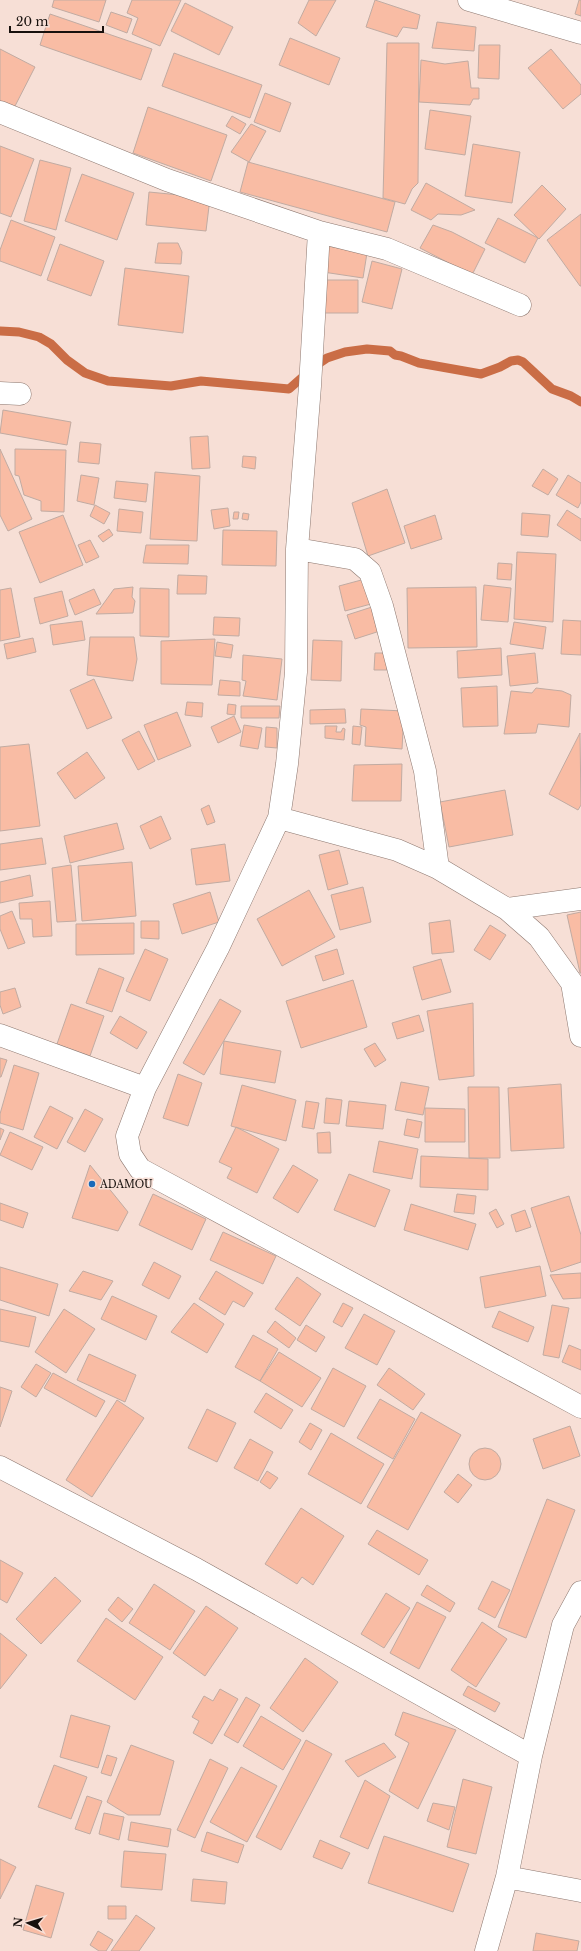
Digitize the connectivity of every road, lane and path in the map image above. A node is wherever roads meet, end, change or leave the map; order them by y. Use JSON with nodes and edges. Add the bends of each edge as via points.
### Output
{"nodes":[{"id":1,"x":469,"y":0,"type":"edge"},
{"id":2,"x":581,"y":33,"type":"edge"},
{"id":3,"x":0,"y":112,"type":"edge"},
{"id":4,"x":319,"y":232,"type":"junction"},
{"id":5,"x":520,"y":305,"type":"dead end"},
{"id":6,"x":297,"y":549,"type":"junction"},
{"id":7,"x":279,"y":818,"type":"junction"},
{"id":8,"x":438,"y":868,"type":"junction"},
{"id":9,"x":581,"y":899,"type":"edge"},
{"id":10,"x":507,"y":909,"type":"junction"},
{"id":11,"x":0,"y":1035,"type":"edge"},
{"id":12,"x":581,"y":1036,"type":"edge"},
{"id":13,"x":145,"y":1088,"type":"junction"},
{"id":14,"x":581,"y":1407,"type":"edge"},
{"id":15,"x":0,"y":1468,"type":"edge"},
{"id":16,"x":581,"y":1592,"type":"edge"},
{"id":17,"x":531,"y":1756,"type":"junction"},
{"id":18,"x":507,"y":1877,"type":"junction"},
{"id":19,"x":581,"y":1891,"type":"edge"},
{"id":20,"x":486,"y":1951,"type":"edge"}],
"edges":[{"from":1,"to":2,"type":"street"},
{"from":3,"to":4,"type":"street","via":[[167,180]]},
{"from":4,"to":5,"type":"street","via":[[387,249]]},
{"from":4,"to":6,"type":"street"},
{"from":6,"to":7,"type":"street","via":[[296,672]]},
{"from":6,"to":8,"type":"street","via":[[355,559],[370,572],[382,606],[425,771]]},
{"from":7,"to":8,"type":"street","via":[[397,850]]},
{"from":7,"to":13,"type":"street","via":[[218,948]]},
{"from":8,"to":10,"type":"street"},
{"from":9,"to":10,"type":"street"},
{"from":10,"to":12,"type":"street","via":[[539,937],[572,983]]},
{"from":11,"to":13,"type":"street"},
{"from":13,"to":14,"type":"street","via":[[127,1136],[130,1154],[140,1169]]},
{"from":15,"to":17,"type":"street","via":[[196,1569]]},
{"from":16,"to":17,"type":"street","via":[[563,1625]]},
{"from":17,"to":18,"type":"street"},
{"from":18,"to":19,"type":"street"},
{"from":18,"to":20,"type":"street"}]}
